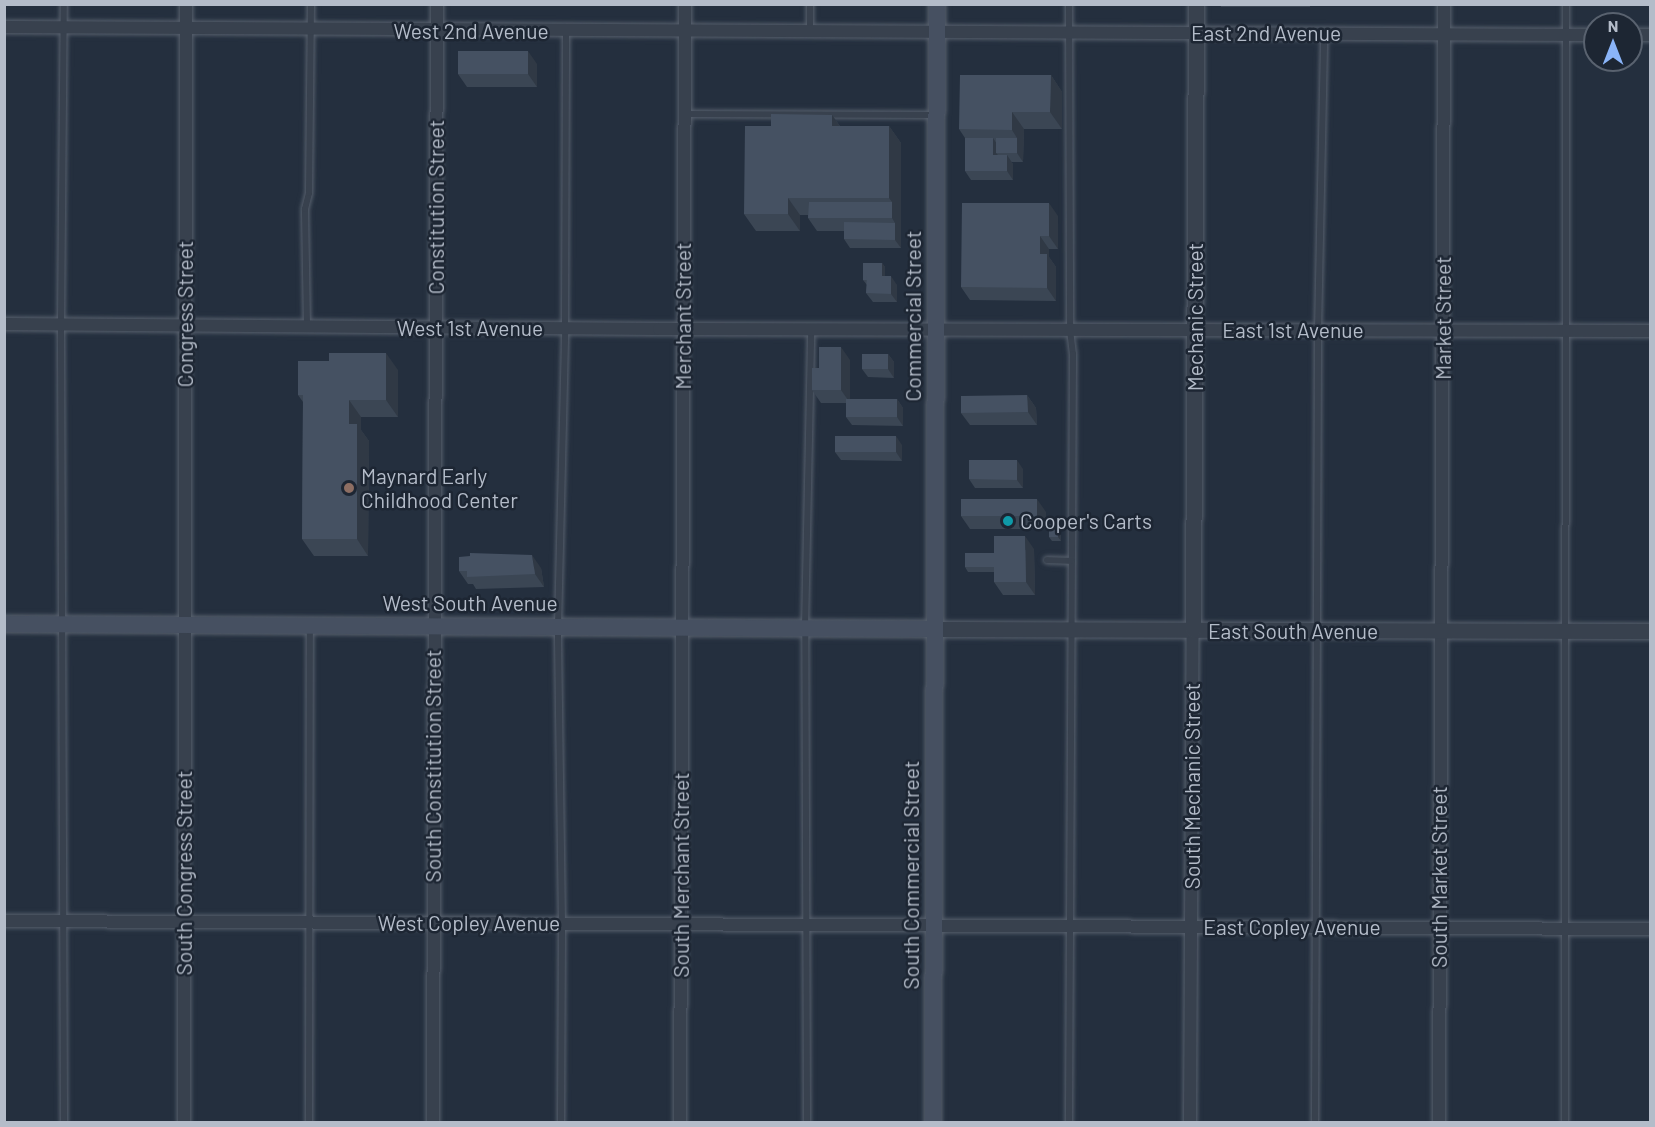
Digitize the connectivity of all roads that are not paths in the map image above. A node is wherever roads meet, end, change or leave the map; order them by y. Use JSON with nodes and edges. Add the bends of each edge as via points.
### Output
{"nodes":[{"id":1,"x":64,"y":4,"type":"edge"},
{"id":2,"x":186,"y":4,"type":"edge"},
{"id":3,"x":311,"y":4,"type":"edge"},
{"id":4,"x":437,"y":4,"type":"edge"},
{"id":5,"x":685,"y":4,"type":"edge"},
{"id":6,"x":810,"y":4,"type":"edge"},
{"id":7,"x":937,"y":4,"type":"edge"},
{"id":8,"x":1069,"y":4,"type":"edge"},
{"id":9,"x":1196,"y":4,"type":"edge"},
{"id":10,"x":1444,"y":4,"type":"edge"},
{"id":11,"x":1566,"y":4,"type":"edge"},
{"id":12,"x":4,"y":27,"type":"edge"},
{"id":13,"x":63,"y":27,"type":"junction"},
{"id":14,"x":186,"y":28,"type":"junction"},
{"id":15,"x":312,"y":30,"type":"junction"},
{"id":16,"x":437,"y":30,"type":"junction"},
{"id":17,"x":566,"y":31,"type":"junction"},
{"id":18,"x":685,"y":32,"type":"junction"},
{"id":19,"x":810,"y":32,"type":"junction"},
{"id":20,"x":937,"y":33,"type":"junction"},
{"id":21,"x":1069,"y":33,"type":"junction"},
{"id":22,"x":1196,"y":33,"type":"junction"},
{"id":23,"x":1324,"y":33,"type":"junction"},
{"id":24,"x":1444,"y":34,"type":"junction"},
{"id":25,"x":1567,"y":35,"type":"junction"},
{"id":26,"x":1583,"y":35,"type":"edge"},
{"id":27,"x":684,"y":114,"type":"junction"},
{"id":28,"x":937,"y":115,"type":"junction"},
{"id":29,"x":4,"y":324,"type":"edge"},
{"id":30,"x":61,"y":324,"type":"junction"},
{"id":31,"x":184,"y":326,"type":"junction"},
{"id":32,"x":307,"y":326,"type":"junction"},
{"id":33,"x":435,"y":328,"type":"junction"},
{"id":34,"x":565,"y":329,"type":"junction"},
{"id":35,"x":683,"y":329,"type":"junction"},
{"id":36,"x":811,"y":330,"type":"junction"},
{"id":37,"x":936,"y":330,"type":"junction"},
{"id":38,"x":1070,"y":330,"type":"junction"},
{"id":39,"x":1196,"y":330,"type":"junction"},
{"id":40,"x":1318,"y":331,"type":"junction"},
{"id":41,"x":1443,"y":331,"type":"junction"},
{"id":42,"x":1566,"y":331,"type":"junction"},
{"id":43,"x":1650,"y":331,"type":"edge"},
{"id":44,"x":1047,"y":560,"type":"dead end"},
{"id":45,"x":1072,"y":561,"type":"junction"},
{"id":46,"x":4,"y":624,"type":"edge"},
{"id":47,"x":62,"y":624,"type":"junction"},
{"id":48,"x":183,"y":624,"type":"junction"},
{"id":49,"x":310,"y":624,"type":"junction"},
{"id":50,"x":433,"y":625,"type":"junction"},
{"id":51,"x":558,"y":626,"type":"junction"},
{"id":52,"x":682,"y":627,"type":"junction"},
{"id":53,"x":805,"y":628,"type":"junction"},
{"id":54,"x":935,"y":628,"type":"junction"},
{"id":55,"x":1072,"y":630,"type":"junction"},
{"id":56,"x":1193,"y":630,"type":"junction"},
{"id":57,"x":1318,"y":631,"type":"junction"},
{"id":58,"x":1440,"y":631,"type":"junction"},
{"id":59,"x":1564,"y":631,"type":"junction"},
{"id":60,"x":1650,"y":631,"type":"edge"},
{"id":61,"x":4,"y":921,"type":"edge"},
{"id":62,"x":65,"y":921,"type":"junction"},
{"id":63,"x":185,"y":922,"type":"junction"},
{"id":64,"x":310,"y":922,"type":"junction"},
{"id":65,"x":434,"y":923,"type":"junction"},
{"id":66,"x":562,"y":924,"type":"junction"},
{"id":67,"x":680,"y":924,"type":"junction"},
{"id":68,"x":808,"y":925,"type":"junction"},
{"id":69,"x":934,"y":926,"type":"junction"},
{"id":70,"x":1070,"y":926,"type":"junction"},
{"id":71,"x":1192,"y":927,"type":"junction"},
{"id":72,"x":1317,"y":927,"type":"junction"},
{"id":73,"x":1439,"y":928,"type":"junction"},
{"id":74,"x":1566,"y":929,"type":"junction"},
{"id":75,"x":1650,"y":929,"type":"edge"},
{"id":76,"x":64,"y":1122,"type":"edge"},
{"id":77,"x":184,"y":1122,"type":"edge"},
{"id":78,"x":309,"y":1122,"type":"edge"},
{"id":79,"x":433,"y":1122,"type":"edge"},
{"id":80,"x":561,"y":1122,"type":"edge"},
{"id":81,"x":680,"y":1122,"type":"edge"},
{"id":82,"x":807,"y":1122,"type":"edge"},
{"id":83,"x":933,"y":1122,"type":"edge"},
{"id":84,"x":1070,"y":1122,"type":"edge"},
{"id":85,"x":1190,"y":1122,"type":"edge"},
{"id":86,"x":1315,"y":1122,"type":"edge"},
{"id":87,"x":1439,"y":1122,"type":"edge"},
{"id":88,"x":1565,"y":1122,"type":"edge"}],
"edges":[{"from":1,"to":13,"type":"lane"},
{"from":2,"to":14,"type":"street","name":"Congress Street"},
{"from":3,"to":15,"type":"lane"},
{"from":4,"to":16,"type":"street","name":"Constitution Street"},
{"from":5,"to":18,"type":"street","name":"Merchant Street"},
{"from":6,"to":19,"type":"lane"},
{"from":7,"to":20,"type":"main road","name":"Commercial Street"},
{"from":8,"to":21,"type":"lane"},
{"from":9,"to":22,"type":"street","name":"Mechanic Street"},
{"from":10,"to":24,"type":"street","name":"Market Street"},
{"from":11,"to":25,"type":"lane"},
{"from":12,"to":13,"type":"street","name":"West 2nd Avenue"},
{"from":13,"to":14,"type":"street","name":"West 2nd Avenue"},
{"from":13,"to":30,"type":"lane"},
{"from":14,"to":15,"type":"street","name":"West 2nd Avenue"},
{"from":14,"to":31,"type":"street","name":"Congress Street"},
{"from":15,"to":16,"type":"street","name":"West 2nd Avenue"},
{"from":15,"to":32,"type":"lane","via":[[309,193],[305,209]]},
{"from":16,"to":17,"type":"street","name":"West 2nd Avenue"},
{"from":16,"to":33,"type":"street","name":"Constitution Street"},
{"from":17,"to":18,"type":"street","name":"West 2nd Avenue"},
{"from":17,"to":34,"type":"lane"},
{"from":18,"to":19,"type":"street","name":"West 2nd Avenue"},
{"from":18,"to":27,"type":"street","name":"Merchant Street"},
{"from":19,"to":20,"type":"street","name":"West 2nd Avenue"},
{"from":20,"to":21,"type":"street","name":"East 2nd Avenue"},
{"from":20,"to":28,"type":"main road","name":"Commercial Street"},
{"from":21,"to":22,"type":"street","name":"East 2nd Avenue"},
{"from":21,"to":38,"type":"lane"},
{"from":22,"to":23,"type":"street","name":"East 2nd Avenue"},
{"from":22,"to":39,"type":"street","name":"Mechanic Street"},
{"from":23,"to":24,"type":"street","name":"East 2nd Avenue"},
{"from":23,"to":40,"type":"lane"},
{"from":24,"to":25,"type":"street","name":"East 2nd Avenue"},
{"from":24,"to":41,"type":"street","name":"Market Street"},
{"from":25,"to":26,"type":"street","name":"East 2nd Avenue"},
{"from":25,"to":42,"type":"lane"},
{"from":27,"to":28,"type":"lane"},
{"from":27,"to":35,"type":"street","name":"Merchant Street"},
{"from":28,"to":37,"type":"main road","name":"Commercial Street"},
{"from":29,"to":30,"type":"street","name":"West 1st Avenue"},
{"from":30,"to":31,"type":"street","name":"West 1st Avenue"},
{"from":30,"to":47,"type":"lane"},
{"from":31,"to":32,"type":"street","name":"West 1st Avenue"},
{"from":31,"to":48,"type":"street","name":"Congress Street"},
{"from":32,"to":33,"type":"street","name":"West 1st Avenue"},
{"from":33,"to":34,"type":"street","name":"West 1st Avenue"},
{"from":33,"to":50,"type":"street","name":"Constitution Street"},
{"from":34,"to":35,"type":"street","name":"West 1st Avenue"},
{"from":34,"to":51,"type":"lane"},
{"from":35,"to":36,"type":"street","name":"West 1st Avenue"},
{"from":35,"to":52,"type":"street","name":"Merchant Street"},
{"from":36,"to":37,"type":"street","name":"West 1st Avenue"},
{"from":36,"to":53,"type":"lane"},
{"from":37,"to":38,"type":"street","name":"East 1st Avenue"},
{"from":37,"to":54,"type":"main road","name":"Commercial Street"},
{"from":38,"to":39,"type":"street","name":"East 1st Avenue"},
{"from":38,"to":45,"type":"lane"},
{"from":39,"to":40,"type":"street","name":"East 1st Avenue"},
{"from":39,"to":56,"type":"street","name":"Mechanic Street"},
{"from":40,"to":41,"type":"street","name":"East 1st Avenue"},
{"from":40,"to":57,"type":"lane"},
{"from":41,"to":42,"type":"street","name":"East 1st Avenue"},
{"from":41,"to":58,"type":"street","name":"Market Street"},
{"from":42,"to":43,"type":"street","name":"East 1st Avenue"},
{"from":42,"to":59,"type":"lane"},
{"from":44,"to":45,"type":"lane"},
{"from":45,"to":55,"type":"lane"},
{"from":46,"to":47,"type":"main road","name":"West South Avenue"},
{"from":47,"to":48,"type":"main road","name":"West South Avenue"},
{"from":47,"to":62,"type":"lane"},
{"from":48,"to":49,"type":"main road","name":"West South Avenue"},
{"from":48,"to":63,"type":"street","name":"South Congress Street"},
{"from":49,"to":50,"type":"main road","name":"West South Avenue"},
{"from":49,"to":64,"type":"lane"},
{"from":50,"to":51,"type":"main road","name":"West South Avenue"},
{"from":50,"to":65,"type":"street","name":"South Constitution Street"},
{"from":51,"to":52,"type":"main road","name":"West South Avenue"},
{"from":51,"to":66,"type":"lane"},
{"from":52,"to":53,"type":"main road","name":"West South Avenue"},
{"from":52,"to":67,"type":"street","name":"South Merchant Street"},
{"from":53,"to":54,"type":"main road","name":"West South Avenue"},
{"from":53,"to":68,"type":"lane"},
{"from":54,"to":55,"type":"street","name":"East South Avenue"},
{"from":54,"to":69,"type":"main road","name":"South Commercial Street"},
{"from":55,"to":56,"type":"street","name":"East South Avenue"},
{"from":55,"to":70,"type":"lane"},
{"from":56,"to":57,"type":"street","name":"East South Avenue"},
{"from":56,"to":71,"type":"street","name":"South Mechanic Street"},
{"from":57,"to":58,"type":"street","name":"East South Avenue"},
{"from":57,"to":72,"type":"lane"},
{"from":58,"to":59,"type":"street","name":"East South Avenue"},
{"from":58,"to":73,"type":"street","name":"South Market Street"},
{"from":59,"to":60,"type":"street","name":"East South Avenue"},
{"from":59,"to":74,"type":"lane"},
{"from":61,"to":62,"type":"street","name":"West Copley Avenue"},
{"from":62,"to":63,"type":"street","name":"West Copley Avenue"},
{"from":62,"to":76,"type":"lane"},
{"from":63,"to":64,"type":"street","name":"West Copley Avenue"},
{"from":63,"to":77,"type":"street","name":"South Congress Street"},
{"from":64,"to":65,"type":"street","name":"West Copley Avenue"},
{"from":64,"to":78,"type":"lane"},
{"from":65,"to":66,"type":"street","name":"West Copley Avenue"},
{"from":65,"to":79,"type":"street","name":"South Constitution Street"},
{"from":66,"to":67,"type":"street","name":"West Copley Avenue"},
{"from":66,"to":80,"type":"lane"},
{"from":67,"to":68,"type":"street","name":"West Copley Avenue"},
{"from":67,"to":81,"type":"street","name":"South Merchant Street"},
{"from":68,"to":69,"type":"street","name":"West Copley Avenue"},
{"from":68,"to":82,"type":"lane"},
{"from":69,"to":70,"type":"street","name":"East Copley Avenue"},
{"from":69,"to":83,"type":"main road","name":"South Commercial Street"},
{"from":70,"to":71,"type":"street","name":"East Copley Avenue"},
{"from":70,"to":84,"type":"lane"},
{"from":71,"to":72,"type":"street","name":"East Copley Avenue"},
{"from":71,"to":85,"type":"street","name":"South Mechanic Street"},
{"from":72,"to":73,"type":"street","name":"East Copley Avenue"},
{"from":72,"to":86,"type":"lane"},
{"from":73,"to":74,"type":"street","name":"East Copley Avenue"},
{"from":73,"to":87,"type":"street","name":"South Market Street"},
{"from":74,"to":75,"type":"street","name":"East Copley Avenue"},
{"from":74,"to":88,"type":"lane"}]}
